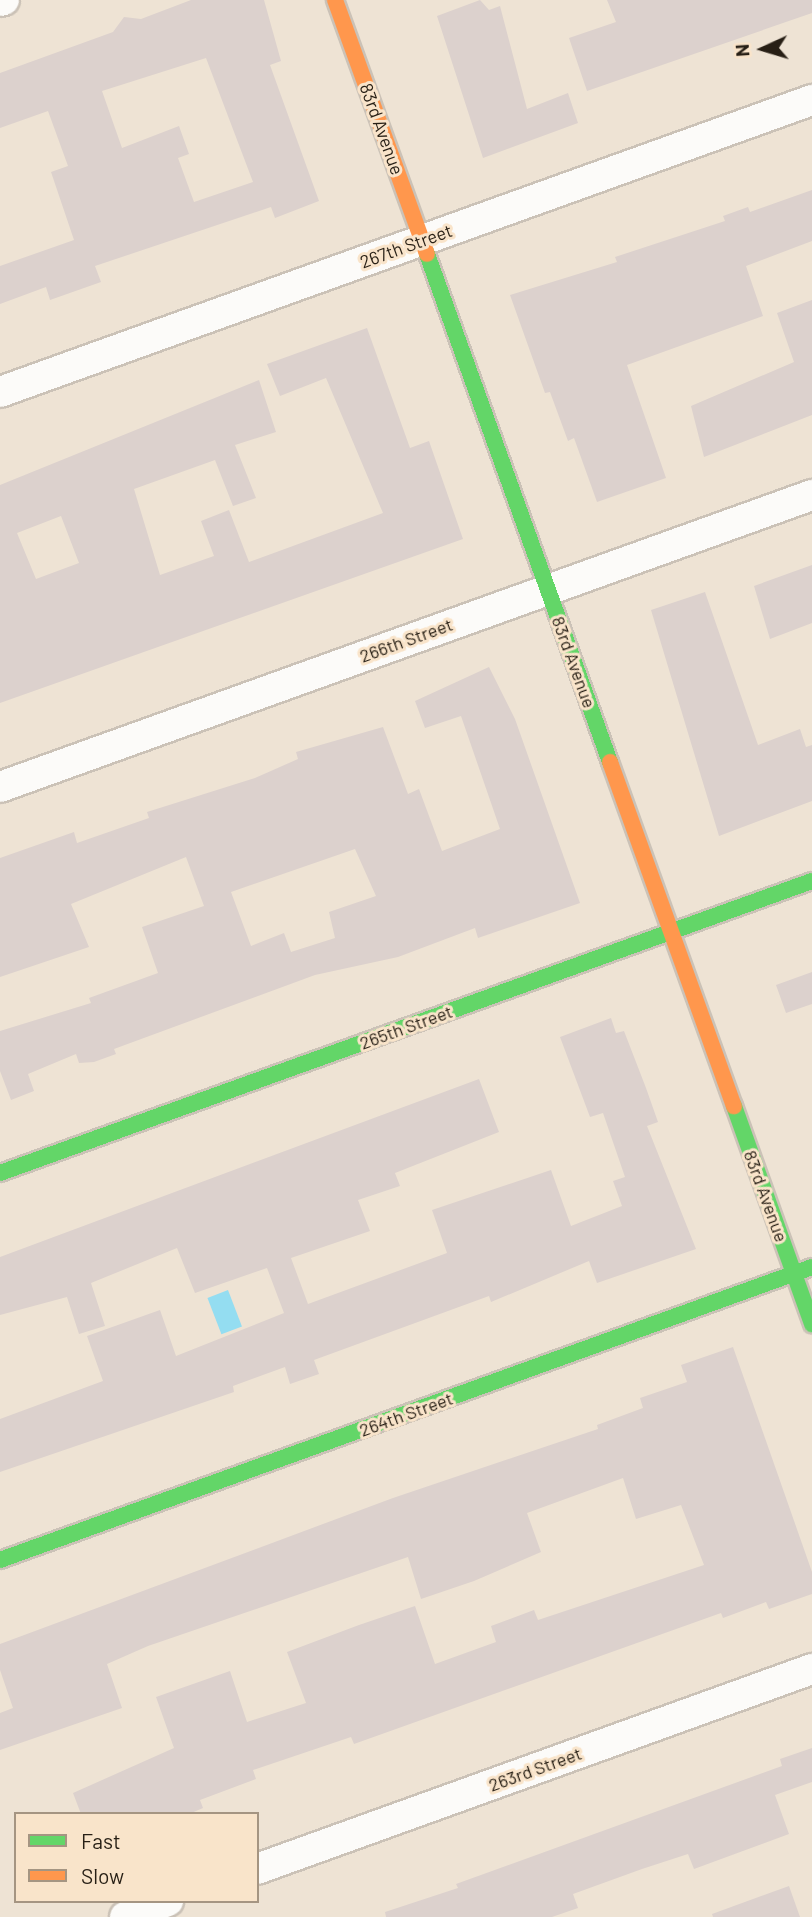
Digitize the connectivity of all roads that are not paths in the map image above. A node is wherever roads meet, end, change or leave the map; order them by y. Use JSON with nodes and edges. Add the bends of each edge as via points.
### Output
{"nodes":[{"id":1,"x":335,"y":0,"type":"edge"},
{"id":2,"x":812,"y":100,"type":"edge"},
{"id":3,"x":422,"y":240,"type":"junction"},
{"id":4,"x":0,"y":392,"type":"edge"},
{"id":5,"x":812,"y":495,"type":"edge"},
{"id":6,"x":548,"y":590,"type":"junction"},
{"id":7,"x":0,"y":787,"type":"edge"},
{"id":8,"x":812,"y":881,"type":"edge"},
{"id":9,"x":671,"y":932,"type":"junction"},
{"id":10,"x":0,"y":1173,"type":"edge"},
{"id":11,"x":812,"y":1267,"type":"edge"},
{"id":12,"x":794,"y":1273,"type":"junction"},
{"id":13,"x":812,"y":1324,"type":"edge"},
{"id":14,"x":0,"y":1560,"type":"edge"},
{"id":15,"x":812,"y":1668,"type":"edge"},
{"id":16,"x":259,"y":1868,"type":"edge"},
{"id":17,"x":163,"y":1903,"type":"edge"},
{"id":18,"x":125,"y":1917,"type":"edge"}],
"edges":[{"from":1,"to":3,"type":"street","name":"83rd Avenue"},
{"from":2,"to":3,"type":"street","name":"267th Street"},
{"from":3,"to":4,"type":"street","name":"267th Street"},
{"from":3,"to":6,"type":"street","name":"83rd Avenue"},
{"from":5,"to":6,"type":"street","name":"266th Street"},
{"from":6,"to":7,"type":"street","name":"266th Street"},
{"from":6,"to":9,"type":"street","name":"83rd Avenue"},
{"from":8,"to":9,"type":"street","name":"265th Street"},
{"from":9,"to":10,"type":"street","name":"265th Street"},
{"from":9,"to":12,"type":"street","name":"83rd Avenue"},
{"from":11,"to":12,"type":"street","name":"264th Street"},
{"from":12,"to":13,"type":"street","name":"83rd Avenue"},
{"from":12,"to":14,"type":"street","name":"264th Street"},
{"from":15,"to":16,"type":"street","name":"263rd Street"},
{"from":17,"to":18,"type":"street"}]}
